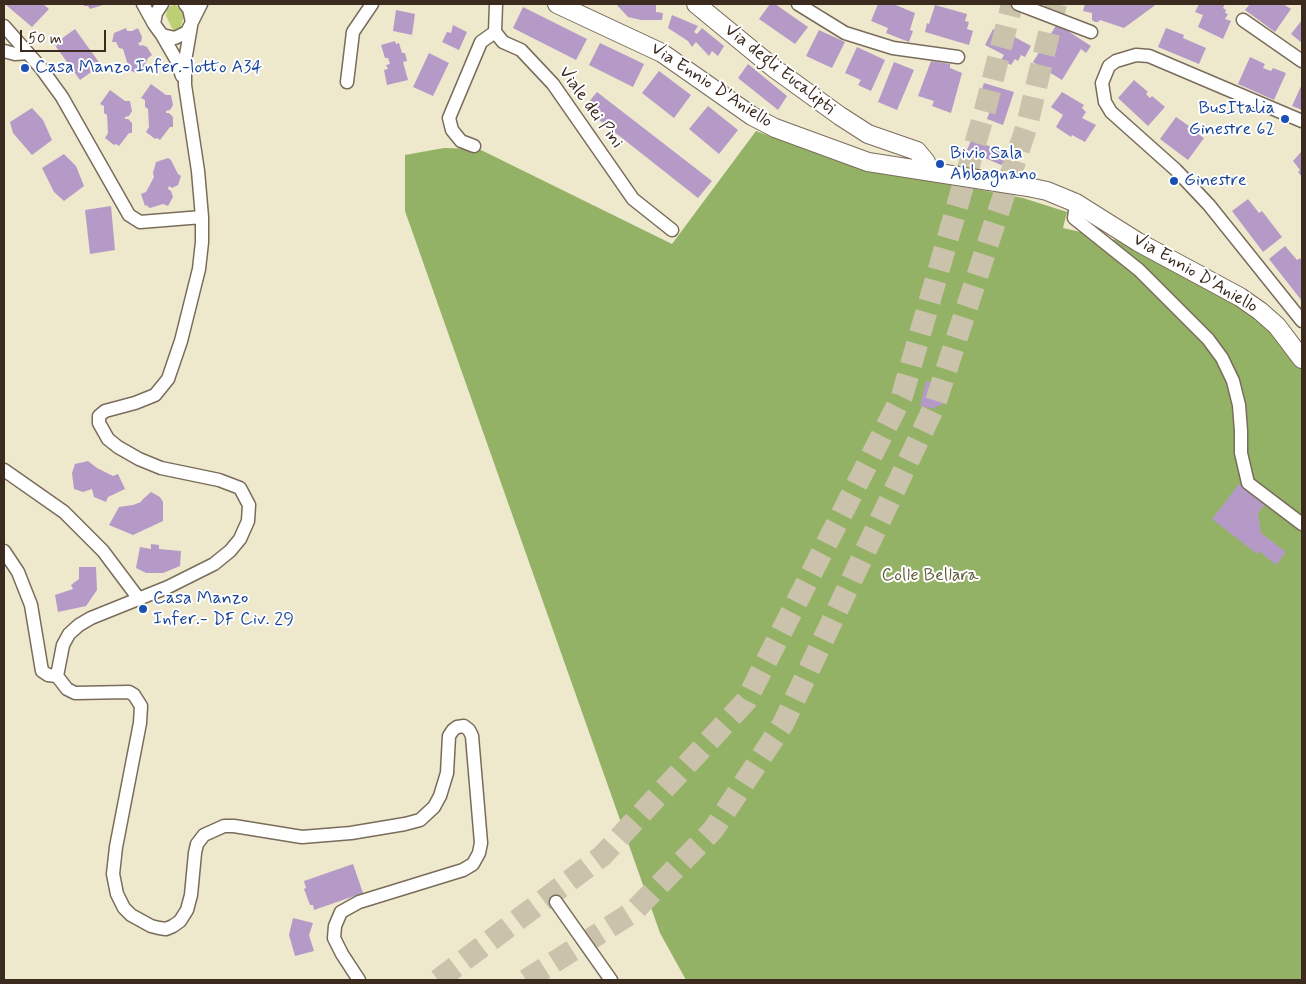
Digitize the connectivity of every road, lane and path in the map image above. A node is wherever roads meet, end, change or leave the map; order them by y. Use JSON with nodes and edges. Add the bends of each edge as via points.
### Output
{"nodes":[{"id":1,"x":142,"y":4,"type":"edge"},
{"id":2,"x":162,"y":4,"type":"edge"},
{"id":3,"x":185,"y":4,"type":"edge"},
{"id":4,"x":201,"y":4,"type":"edge"},
{"id":5,"x":372,"y":4,"type":"edge"},
{"id":6,"x":496,"y":4,"type":"edge"},
{"id":7,"x":557,"y":4,"type":"edge"},
{"id":8,"x":696,"y":4,"type":"edge"},
{"id":9,"x":798,"y":4,"type":"edge"},
{"id":10,"x":1018,"y":4,"type":"edge"},
{"id":11,"x":1243,"y":20,"type":"dead end"},
{"id":12,"x":154,"y":24,"type":"junction"},
{"id":13,"x":192,"y":24,"type":"junction"},
{"id":14,"x":4,"y":26,"type":"edge"},
{"id":15,"x":495,"y":32,"type":"junction"},
{"id":16,"x":1091,"y":32,"type":"dead end"},
{"id":17,"x":162,"y":35,"type":"junction"},
{"id":18,"x":4,"y":51,"type":"edge"},
{"id":19,"x":28,"y":53,"type":"junction"},
{"id":20,"x":958,"y":56,"type":"dead end"},
{"id":21,"x":1302,"y":61,"type":"edge"},
{"id":22,"x":347,"y":82,"type":"dead end"},
{"id":23,"x":185,"y":85,"type":"junction"},
{"id":24,"x":1302,"y":121,"type":"edge"},
{"id":25,"x":474,"y":146,"type":"dead end"},
{"id":26,"x":928,"y":171,"type":"junction"},
{"id":27,"x":1076,"y":203,"type":"junction"},
{"id":28,"x":202,"y":217,"type":"junction"},
{"id":29,"x":672,"y":230,"type":"dead end"},
{"id":30,"x":1302,"y":321,"type":"edge"},
{"id":31,"x":1302,"y":359,"type":"edge"},
{"id":32,"x":4,"y":470,"type":"edge"},
{"id":33,"x":1302,"y":524,"type":"edge"},
{"id":34,"x":4,"y":551,"type":"edge"},
{"id":35,"x":139,"y":599,"type":"junction"},
{"id":36,"x":57,"y":676,"type":"junction"},
{"id":37,"x":556,"y":902,"type":"dead end"},
{"id":38,"x":359,"y":980,"type":"edge"},
{"id":39,"x":611,"y":980,"type":"edge"}],
"edges":[{"from":1,"to":12,"type":"street"},
{"from":2,"to":12,"type":"street"},
{"from":3,"to":13,"type":"street"},
{"from":4,"to":13,"type":"street"},
{"from":5,"to":22,"type":"street","via":[[353,32]]},
{"from":6,"to":15,"type":"street"},
{"from":7,"to":26,"type":"street","name":"Via Ennio D'Aniello","via":[[662,53],[752,116],[775,128],[868,162]]},
{"from":8,"to":26,"type":"street","name":"Via degli Eucalipti","via":[[775,69],[840,116],[868,134],[917,151],[926,162]]},
{"from":9,"to":20,"type":"street","via":[[845,32],[893,48]]},
{"from":10,"to":16,"type":"street"},
{"from":11,"to":21,"type":"street"},
{"from":12,"to":17,"type":"street"},
{"from":13,"to":17,"type":"street","via":[[181,36],[168,38]]},
{"from":13,"to":23,"type":"street","via":[[185,61]]},
{"from":14,"to":19,"type":"street"},
{"from":15,"to":25,"type":"street","via":[[481,42],[446,118],[461,141]]},
{"from":15,"to":29,"type":"street","name":"Viale dei Pini","via":[[503,42],[521,50],[553,84],[633,199]]},
{"from":17,"to":23,"type":"street","via":[[177,61]]},
{"from":18,"to":19,"type":"street"},
{"from":19,"to":28,"type":"street","via":[[62,97],[129,215],[140,222]]},
{"from":23,"to":28,"type":"street"},
{"from":24,"to":30,"type":"street","via":[[1150,56],[1116,61],[1109,66],[1102,83],[1105,102],[1111,112],[1176,170],[1209,205]]},
{"from":26,"to":27,"type":"street","name":"Via Ennio D'Aniello","via":[[1047,191]]},
{"from":27,"to":31,"type":"street","name":"Via Ennio D'Aniello","via":[[1138,242],[1240,297],[1277,326]]},
{"from":27,"to":33,"type":"street","name":"Via Ennio D'Aniello","via":[[1074,218],[1139,270],[1213,345],[1234,381],[1239,405],[1241,453],[1248,483]]},
{"from":28,"to":35,"type":"street","via":[[199,269],[168,379],[155,394],[105,411],[99,416],[99,423],[108,439],[139,459],[161,468],[240,488],[249,506],[248,521],[240,539],[214,564]]},
{"from":32,"to":35,"type":"street","via":[[64,512],[104,552]]},
{"from":34,"to":36,"type":"street","via":[[18,572],[31,605],[42,671]]},
{"from":35,"to":36,"type":"street","via":[[91,618],[69,634],[63,645]]},
{"from":36,"to":38,"type":"street","via":[[67,690],[76,693],[129,692],[142,706],[113,874],[124,908],[159,928],[180,922],[187,910],[197,844],[204,835],[224,826],[234,826],[302,837],[351,833],[420,820],[434,808],[440,796],[447,772],[452,730],[464,726],[469,730],[481,843],[479,854],[473,864],[463,870],[359,902],[341,912],[334,938]]},
{"from":37,"to":39,"type":"street"}]}
